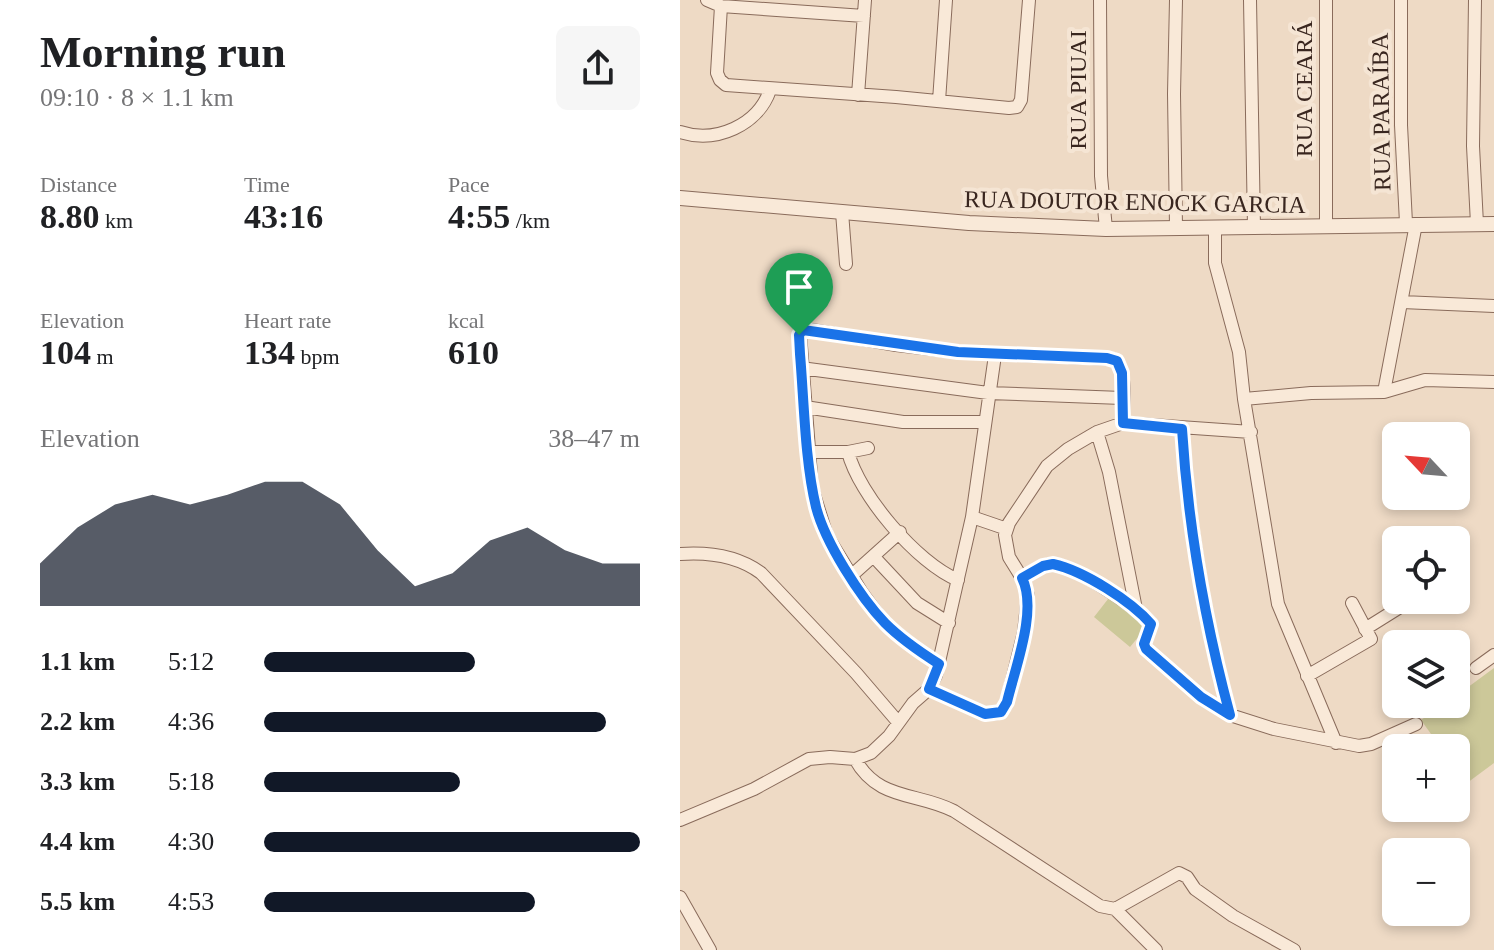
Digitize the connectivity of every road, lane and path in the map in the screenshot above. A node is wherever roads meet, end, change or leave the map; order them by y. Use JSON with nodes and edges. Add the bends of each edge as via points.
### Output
{"nodes":[{"id":1,"x":707,"y":0,"type":"edge"},
{"id":2,"x":865,"y":0,"type":"edge"},
{"id":3,"x":946,"y":0,"type":"edge"},
{"id":4,"x":1029,"y":0,"type":"edge"},
{"id":5,"x":1100,"y":0,"type":"edge"},
{"id":6,"x":1176,"y":0,"type":"edge"},
{"id":7,"x":1250,"y":0,"type":"edge"},
{"id":8,"x":1326,"y":0,"type":"edge"},
{"id":9,"x":1401,"y":0,"type":"edge"},
{"id":10,"x":1475,"y":0,"type":"edge"},
{"id":11,"x":783,"y":4,"type":"edge"},
{"id":12,"x":721,"y":6,"type":"junction"},
{"id":13,"x":864,"y":16,"type":"junction"},
{"id":14,"x":770,"y":90,"type":"junction"},
{"id":15,"x":858,"y":95,"type":"junction"},
{"id":16,"x":939,"y":101,"type":"junction"},
{"id":17,"x":680,"y":132,"type":"edge"},
{"id":18,"x":680,"y":198,"type":"edge"},
{"id":19,"x":842,"y":212,"type":"junction"},
{"id":20,"x":1411,"y":224,"type":"junction"},
{"id":21,"x":1477,"y":224,"type":"junction"},
{"id":22,"x":1494,"y":224,"type":"edge"},
{"id":23,"x":1176,"y":227,"type":"junction"},
{"id":24,"x":1254,"y":227,"type":"junction"},
{"id":25,"x":1326,"y":227,"type":"junction"},
{"id":26,"x":1215,"y":228,"type":"junction"},
{"id":27,"x":1106,"y":229,"type":"junction"},
{"id":28,"x":846,"y":264,"type":"dead end"},
{"id":29,"x":1402,"y":302,"type":"junction"},
{"id":30,"x":1494,"y":306,"type":"edge"},
{"id":31,"x":995,"y":355,"type":"junction"},
{"id":32,"x":801,"y":368,"type":"junction"},
{"id":33,"x":1494,"y":382,"type":"edge"},
{"id":34,"x":1384,"y":392,"type":"junction"},
{"id":35,"x":988,"y":393,"type":"junction"},
{"id":36,"x":1122,"y":398,"type":"junction"},
{"id":37,"x":1244,"y":399,"type":"junction"},
{"id":38,"x":805,"y":407,"type":"junction"},
{"id":39,"x":985,"y":422,"type":"junction"},
{"id":40,"x":1123,"y":423,"type":"junction"},
{"id":41,"x":1182,"y":429,"type":"junction"},
{"id":42,"x":1097,"y":432,"type":"junction"},
{"id":43,"x":1251,"y":432,"type":"junction"},
{"id":44,"x":868,"y":448,"type":"dead end"},
{"id":45,"x":809,"y":452,"type":"junction"},
{"id":46,"x":848,"y":452,"type":"junction"},
{"id":47,"x":972,"y":517,"type":"junction"},
{"id":48,"x":1007,"y":529,"type":"junction"},
{"id":49,"x":900,"y":532,"type":"junction"},
{"id":50,"x":680,"y":554,"type":"edge"},
{"id":51,"x":874,"y":557,"type":"junction"},
{"id":52,"x":851,"y":576,"type":"junction"},
{"id":53,"x":1022,"y":578,"type":"junction"},
{"id":54,"x":958,"y":580,"type":"junction"},
{"id":55,"x":1352,"y":603,"type":"dead end"},
{"id":56,"x":1136,"y":609,"type":"junction"},
{"id":57,"x":1389,"y":614,"type":"edge"},
{"id":58,"x":949,"y":623,"type":"junction"},
{"id":59,"x":1365,"y":629,"type":"junction"},
{"id":60,"x":1494,"y":655,"type":"edge"},
{"id":61,"x":939,"y":664,"type":"junction"},
{"id":62,"x":1476,"y":668,"type":"dead end"},
{"id":63,"x":1307,"y":676,"type":"junction"},
{"id":64,"x":929,"y":689,"type":"junction"},
{"id":65,"x":1230,"y":715,"type":"junction"},
{"id":66,"x":898,"y":722,"type":"junction"},
{"id":67,"x":1416,"y":724,"type":"dead end"},
{"id":68,"x":1336,"y":743,"type":"junction"},
{"id":69,"x":855,"y":759,"type":"junction"},
{"id":70,"x":680,"y":820,"type":"edge"},
{"id":71,"x":680,"y":897,"type":"edge"},
{"id":72,"x":1115,"y":909,"type":"junction"},
{"id":73,"x":710,"y":950,"type":"edge"},
{"id":74,"x":1156,"y":950,"type":"edge"},
{"id":75,"x":1294,"y":950,"type":"edge"}],
"edges":[{"from":1,"to":12,"type":"street"},
{"from":2,"to":13,"type":"street"},
{"from":3,"to":16,"type":"street"},
{"from":4,"to":16,"type":"street","via":[[1018,106]]},
{"from":5,"to":27,"type":"street","name":"RUA PIUAI","via":[[1099,131]]},
{"from":6,"to":23,"type":"street"},
{"from":7,"to":24,"type":"street"},
{"from":8,"to":25,"type":"street","name":"RUA CEARÁ"},
{"from":9,"to":20,"type":"street","name":"RUA PARAÍBA","via":[[1401,125]]},
{"from":10,"to":21,"type":"street"},
{"from":11,"to":12,"type":"street"},
{"from":11,"to":13,"type":"street"},
{"from":12,"to":14,"type":"street","via":[[716,59],[720,80]]},
{"from":13,"to":15,"type":"street"},
{"from":14,"to":15,"type":"street"},
{"from":14,"to":17,"type":"street","via":[[762,109],[736,127],[700,136]]},
{"from":15,"to":16,"type":"street"},
{"from":18,"to":19,"type":"street","name":"RUA DOUTOR ENOCK GARCIA"},
{"from":19,"to":27,"type":"street","name":"RUA DOUTOR ENOCK GARCIA"},
{"from":19,"to":28,"type":"street"},
{"from":20,"to":21,"type":"street","name":"RUA DOUTOR ENOCK GARCIA"},
{"from":20,"to":25,"type":"street","name":"RUA DOUTOR ENOCK GARCIA"},
{"from":20,"to":29,"type":"street","name":"RUA PARAÍBA"},
{"from":21,"to":22,"type":"street","name":"RUA DOUTOR ENOCK GARCIA"},
{"from":23,"to":26,"type":"street","name":"RUA DOUTOR ENOCK GARCIA"},
{"from":23,"to":27,"type":"street","name":"RUA DOUTOR ENOCK GARCIA"},
{"from":24,"to":25,"type":"street","name":"RUA DOUTOR ENOCK GARCIA"},
{"from":24,"to":26,"type":"street","name":"RUA DOUTOR ENOCK GARCIA"},
{"from":26,"to":37,"type":"street","via":[[1215,263],[1234,325]]},
{"from":29,"to":30,"type":"street"},
{"from":29,"to":34,"type":"street","name":"RUA PARAÍBA"},
{"from":31,"to":32,"type":"street","via":[[803,330]]},
{"from":31,"to":35,"type":"street"},
{"from":31,"to":36,"type":"street","via":[[1113,359],[1120,366]]},
{"from":32,"to":35,"type":"street"},
{"from":32,"to":38,"type":"street"},
{"from":33,"to":34,"type":"street","via":[[1425,380]]},
{"from":34,"to":37,"type":"street"},
{"from":35,"to":36,"type":"street"},
{"from":35,"to":39,"type":"street"},
{"from":36,"to":40,"type":"street"},
{"from":37,"to":43,"type":"street"},
{"from":38,"to":39,"type":"street","via":[[903,422]]},
{"from":38,"to":45,"type":"street"},
{"from":39,"to":47,"type":"street"},
{"from":40,"to":41,"type":"street"},
{"from":40,"to":42,"type":"street"},
{"from":41,"to":43,"type":"street"},
{"from":41,"to":65,"type":"street","via":[[1190,518]]},
{"from":42,"to":48,"type":"street","via":[[1047,466]]},
{"from":42,"to":56,"type":"street"},
{"from":43,"to":63,"type":"street","via":[[1278,604]]},
{"from":44,"to":46,"type":"street"},
{"from":45,"to":46,"type":"street"},
{"from":45,"to":52,"type":"street","via":[[820,520]]},
{"from":46,"to":49,"type":"street","via":[[858,481]]},
{"from":47,"to":48,"type":"street"},
{"from":47,"to":54,"type":"street"},
{"from":48,"to":53,"type":"street","via":[[1009,557]]},
{"from":49,"to":51,"type":"street"},
{"from":49,"to":54,"type":"street","via":[[935,567]]},
{"from":50,"to":66,"type":"street","via":[[722,556],[761,573]]},
{"from":51,"to":52,"type":"street"},
{"from":51,"to":58,"type":"street","via":[[903,591]]},
{"from":52,"to":61,"type":"street","via":[[884,623]]},
{"from":53,"to":56,"type":"street","via":[[1056,565]]},
{"from":53,"to":64,"type":"street","via":[[1027,618],[1004,708],[985,714]]},
{"from":54,"to":58,"type":"street"},
{"from":55,"to":59,"type":"street"},
{"from":56,"to":65,"type":"street","via":[[1151,624],[1146,649]]},
{"from":57,"to":59,"type":"street"},
{"from":58,"to":61,"type":"street"},
{"from":59,"to":63,"type":"street","via":[[1371,639]]},
{"from":60,"to":62,"type":"street"},
{"from":61,"to":64,"type":"street"},
{"from":63,"to":68,"type":"street"},
{"from":64,"to":66,"type":"street"},
{"from":65,"to":68,"type":"street"},
{"from":66,"to":69,"type":"street","via":[[879,746]]},
{"from":67,"to":68,"type":"street","via":[[1366,746]]},
{"from":69,"to":70,"type":"street","via":[[809,759]]},
{"from":69,"to":72,"type":"street","via":[[885,790],[941,805],[1085,899]]},
{"from":71,"to":73,"type":"street"},
{"from":72,"to":74,"type":"street"},
{"from":72,"to":75,"type":"street","via":[[1181,873],[1213,903]]}]}
